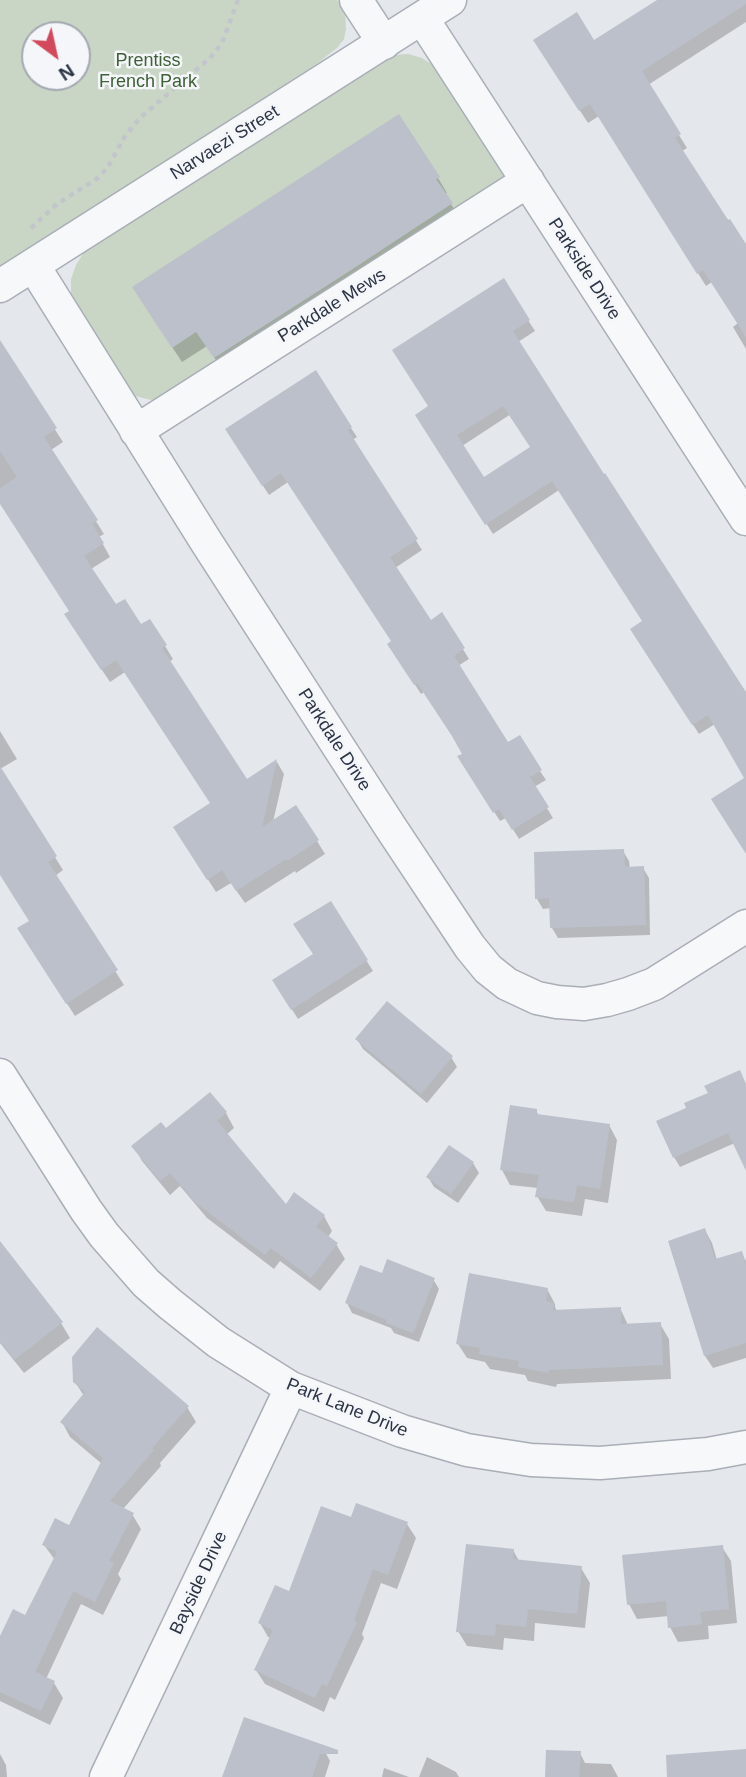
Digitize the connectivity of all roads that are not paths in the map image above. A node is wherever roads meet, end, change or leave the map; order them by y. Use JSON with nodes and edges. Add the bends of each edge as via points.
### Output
{"nodes":[{"id":1,"x":356,"y":0,"type":"edge"},
{"id":2,"x":450,"y":0,"type":"edge"},
{"id":3,"x":422,"y":18,"type":"junction"},
{"id":4,"x":384,"y":43,"type":"junction"},
{"id":5,"x":528,"y":181,"type":"junction"},
{"id":6,"x":33,"y":265,"type":"junction"},
{"id":7,"x":0,"y":286,"type":"edge"},
{"id":8,"x":136,"y":430,"type":"junction"},
{"id":9,"x":746,"y":520,"type":"edge"},
{"id":10,"x":746,"y":926,"type":"edge"},
{"id":11,"x":0,"y":1075,"type":"edge"},
{"id":12,"x":291,"y":1388,"type":"junction"},
{"id":13,"x":746,"y":1447,"type":"edge"},
{"id":14,"x":106,"y":1777,"type":"edge"}],
"edges":[{"from":1,"to":4,"type":"street"},
{"from":2,"to":3,"type":"street","name":"Narvaezi Street"},
{"from":3,"to":4,"type":"street","name":"Narvaezi Street"},
{"from":3,"to":5,"type":"street","name":"Parkside Drive"},
{"from":4,"to":6,"type":"street","name":"Narvaezi Street"},
{"from":5,"to":8,"type":"street","name":"Parkdale Mews"},
{"from":5,"to":9,"type":"street","name":"Parkside Drive"},
{"from":6,"to":7,"type":"street","name":"Narvaezi Street"},
{"from":6,"to":8,"type":"street","name":"Parkdale Drive"},
{"from":8,"to":10,"type":"street","name":"Parkdale Drive","via":[[391,828],[470,947],[497,977],[537,998],[584,1004],[607,1000],[654,984]]},
{"from":11,"to":12,"type":"street","name":"Park Lane Drive","via":[[86,1210],[146,1283],[218,1342]]},
{"from":12,"to":13,"type":"street","name":"Park Lane Drive","via":[[467,1451],[531,1461],[600,1463]]},
{"from":12,"to":14,"type":"street","name":"Bayside Drive"}]}
